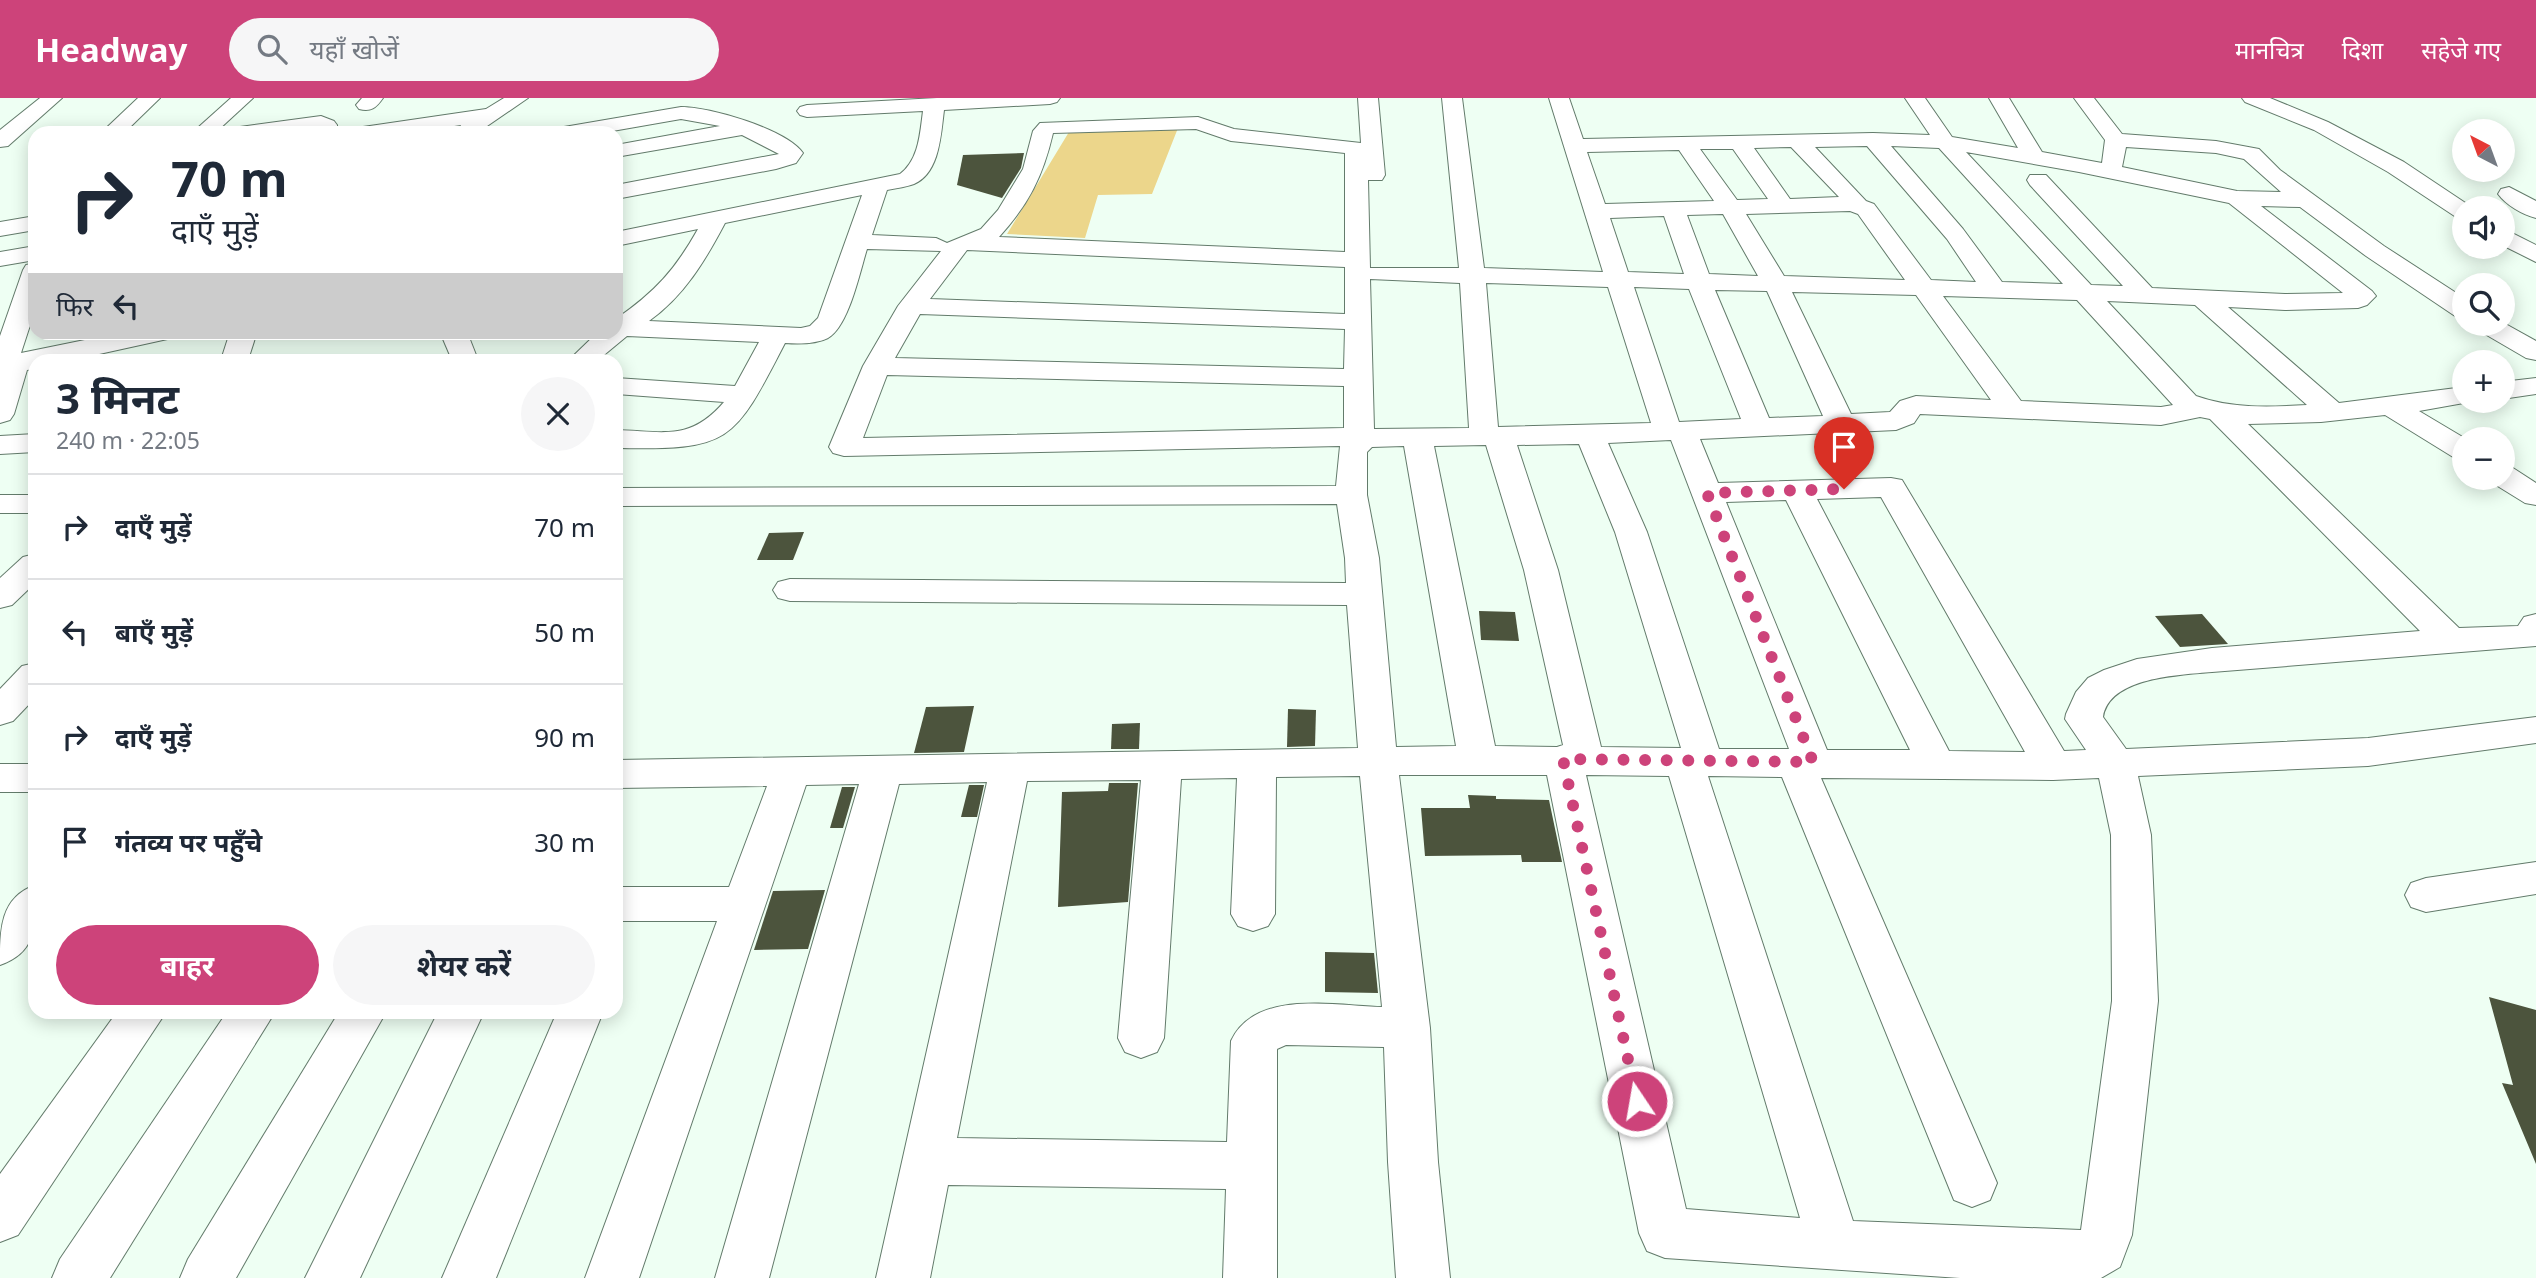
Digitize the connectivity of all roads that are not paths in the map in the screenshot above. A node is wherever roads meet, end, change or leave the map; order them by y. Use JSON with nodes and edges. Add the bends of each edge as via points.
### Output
{"nodes":[{"id":1,"x":52,"y":98,"type":"edge"},
{"id":2,"x":150,"y":98,"type":"edge"},
{"id":3,"x":243,"y":98,"type":"edge"},
{"id":4,"x":518,"y":98,"type":"edge"},
{"id":5,"x":1050,"y":98,"type":"edge"},
{"id":6,"x":1196,"y":98,"type":"edge"},
{"id":7,"x":1368,"y":98,"type":"edge"},
{"id":8,"x":1452,"y":98,"type":"edge"},
{"id":9,"x":1559,"y":98,"type":"edge"},
{"id":10,"x":1915,"y":98,"type":"edge"},
{"id":11,"x":1999,"y":98,"type":"edge"},
{"id":12,"x":2084,"y":98,"type":"edge"},
{"id":13,"x":2252,"y":98,"type":"edge"},
{"id":14,"x":934,"y":105,"type":"junction"},
{"id":15,"x":807,"y":111,"type":"dead end"},
{"id":16,"x":489,"y":115,"type":"junction"},
{"id":17,"x":1198,"y":123,"type":"junction"},
{"id":18,"x":120,"y":126,"type":"edge"},
{"id":19,"x":212,"y":126,"type":"edge"},
{"id":20,"x":292,"y":126,"type":"edge"},
{"id":21,"x":327,"y":126,"type":"edge"},
{"id":22,"x":412,"y":126,"type":"edge"},
{"id":23,"x":474,"y":126,"type":"edge"},
{"id":24,"x":606,"y":126,"type":"edge"},
{"id":25,"x":742,"y":129,"type":"junction"},
{"id":26,"x":1873,"y":139,"type":"junction"},
{"id":27,"x":2116,"y":140,"type":"junction"},
{"id":28,"x":0,"y":141,"type":"edge"},
{"id":29,"x":1798,"y":142,"type":"junction"},
{"id":30,"x":1945,"y":142,"type":"junction"},
{"id":31,"x":1740,"y":144,"type":"junction"},
{"id":32,"x":1686,"y":145,"type":"junction"},
{"id":33,"x":1575,"y":146,"type":"junction"},
{"id":34,"x":23,"y":148,"type":"dead end"},
{"id":35,"x":0,"y":150,"type":"edge"},
{"id":36,"x":623,"y":150,"type":"edge"},
{"id":37,"x":2112,"y":172,"type":"junction"},
{"id":38,"x":2020,"y":178,"type":"junction"},
{"id":39,"x":877,"y":186,"type":"junction"},
{"id":40,"x":623,"y":191,"type":"edge"},
{"id":41,"x":2508,"y":194,"type":"dead end"},
{"id":42,"x":2237,"y":198,"type":"junction"},
{"id":43,"x":2307,"y":200,"type":"junction"},
{"id":44,"x":1853,"y":204,"type":"junction"},
{"id":45,"x":2452,"y":204,"type":"edge"},
{"id":46,"x":1784,"y":206,"type":"junction"},
{"id":47,"x":1730,"y":207,"type":"junction"},
{"id":48,"x":1673,"y":209,"type":"junction"},
{"id":49,"x":1596,"y":211,"type":"junction"},
{"id":50,"x":2536,"y":211,"type":"edge"},
{"id":51,"x":716,"y":219,"type":"junction"},
{"id":52,"x":28,"y":224,"type":"edge"},
{"id":53,"x":0,"y":229,"type":"edge"},
{"id":54,"x":623,"y":232,"type":"edge"},
{"id":55,"x":857,"y":241,"type":"junction"},
{"id":56,"x":967,"y":243,"type":"junction"},
{"id":57,"x":2515,"y":243,"type":"edge"},
{"id":58,"x":936,"y":245,"type":"dead end"},
{"id":59,"x":28,"y":254,"type":"edge"},
{"id":60,"x":2536,"y":255,"type":"edge"},
{"id":61,"x":0,"y":259,"type":"edge"},
{"id":62,"x":1368,"y":267,"type":"junction"},
{"id":63,"x":1471,"y":276,"type":"junction"},
{"id":64,"x":1618,"y":280,"type":"junction"},
{"id":65,"x":1699,"y":282,"type":"junction"},
{"id":66,"x":1776,"y":284,"type":"junction"},
{"id":67,"x":1922,"y":288,"type":"junction"},
{"id":68,"x":1995,"y":289,"type":"junction"},
{"id":69,"x":2081,"y":292,"type":"junction"},
{"id":70,"x":2146,"y":295,"type":"junction"},
{"id":71,"x":2202,"y":298,"type":"junction"},
{"id":72,"x":2452,"y":302,"type":"edge"},
{"id":73,"x":28,"y":306,"type":"edge"},
{"id":74,"x":911,"y":306,"type":"junction"},
{"id":75,"x":1357,"y":322,"type":"junction"},
{"id":76,"x":623,"y":325,"type":"edge"},
{"id":77,"x":623,"y":329,"type":"edge"},
{"id":78,"x":776,"y":335,"type":"junction"},
{"id":79,"x":2508,"y":336,"type":"edge"},
{"id":80,"x":126,"y":340,"type":"edge"},
{"id":81,"x":605,"y":340,"type":"edge"},
{"id":82,"x":2536,"y":352,"type":"edge"},
{"id":83,"x":61,"y":354,"type":"edge"},
{"id":84,"x":589,"y":354,"type":"edge"},
{"id":85,"x":28,"y":361,"type":"edge"},
{"id":86,"x":28,"y":363,"type":"edge"},
{"id":87,"x":877,"y":366,"type":"junction"},
{"id":88,"x":1359,"y":378,"type":"junction"},
{"id":89,"x":623,"y":386,"type":"edge"},
{"id":90,"x":2536,"y":386,"type":"edge"},
{"id":91,"x":2515,"y":389,"type":"edge"},
{"id":92,"x":742,"y":394,"type":"junction"},
{"id":93,"x":2452,"y":397,"type":"edge"},
{"id":94,"x":2389,"y":405,"type":"junction"},
{"id":95,"x":2012,"y":410,"type":"junction"},
{"id":96,"x":2209,"y":411,"type":"junction"},
{"id":97,"x":2331,"y":411,"type":"junction"},
{"id":98,"x":0,"y":414,"type":"edge"},
{"id":99,"x":1841,"y":424,"type":"junction"},
{"id":100,"x":1759,"y":428,"type":"junction"},
{"id":101,"x":1675,"y":432,"type":"junction"},
{"id":102,"x":1590,"y":435,"type":"junction"},
{"id":103,"x":1417,"y":437,"type":"junction"},
{"id":104,"x":1492,"y":437,"type":"junction"},
{"id":105,"x":1368,"y":438,"type":"junction"},
{"id":106,"x":623,"y":439,"type":"edge"},
{"id":107,"x":28,"y":443,"type":"edge"},
{"id":108,"x":2452,"y":444,"type":"edge"},
{"id":109,"x":0,"y":445,"type":"edge"},
{"id":110,"x":2515,"y":483,"type":"edge"},
{"id":111,"x":1797,"y":491,"type":"junction"},
{"id":112,"x":1707,"y":493,"type":"junction"},
{"id":113,"x":1351,"y":495,"type":"junction"},
{"id":114,"x":2536,"y":496,"type":"edge"},
{"id":115,"x":623,"y":497,"type":"edge"},
{"id":116,"x":0,"y":504,"type":"edge"},
{"id":117,"x":28,"y":504,"type":"edge"},
{"id":118,"x":28,"y":571,"type":"edge"},
{"id":119,"x":790,"y":590,"type":"dead end"},
{"id":120,"x":1363,"y":594,"type":"junction"},
{"id":121,"x":0,"y":597,"type":"edge"},
{"id":122,"x":2536,"y":625,"type":"edge"},
{"id":123,"x":2449,"y":639,"type":"junction"},
{"id":124,"x":28,"y":682,"type":"edge"},
{"id":125,"x":0,"y":712,"type":"edge"},
{"id":126,"x":2536,"y":730,"type":"edge"},
{"id":127,"x":1574,"y":759,"type":"junction"},
{"id":128,"x":1378,"y":760,"type":"junction"},
{"id":129,"x":1478,"y":760,"type":"junction"},
{"id":130,"x":1694,"y":761,"type":"junction"},
{"id":131,"x":1804,"y":762,"type":"junction"},
{"id":132,"x":1257,"y":764,"type":"junction"},
{"id":133,"x":1936,"y":764,"type":"junction"},
{"id":134,"x":2116,"y":764,"type":"junction"},
{"id":135,"x":1161,"y":765,"type":"junction"},
{"id":136,"x":2053,"y":766,"type":"junction"},
{"id":137,"x":1010,"y":767,"type":"junction"},
{"id":138,"x":883,"y":769,"type":"junction"},
{"id":139,"x":792,"y":770,"type":"junction"},
{"id":140,"x":623,"y":774,"type":"edge"},
{"id":141,"x":0,"y":778,"type":"edge"},
{"id":142,"x":28,"y":778,"type":"edge"},
{"id":143,"x":2536,"y":878,"type":"edge"},
{"id":144,"x":2426,"y":895,"type":"dead end"},
{"id":145,"x":745,"y":904,"type":"junction"},
{"id":146,"x":28,"y":911,"type":"edge"},
{"id":147,"x":623,"y":911,"type":"edge"},
{"id":148,"x":1253,"y":914,"type":"dead end"},
{"id":149,"x":0,"y":947,"type":"edge"},
{"id":150,"x":138,"y":1019,"type":"edge"},
{"id":151,"x":247,"y":1019,"type":"edge"},
{"id":152,"x":359,"y":1019,"type":"edge"},
{"id":153,"x":458,"y":1019,"type":"edge"},
{"id":154,"x":577,"y":1019,"type":"edge"},
{"id":155,"x":1407,"y":1028,"type":"junction"},
{"id":156,"x":1141,"y":1038,"type":"dead end"},
{"id":157,"x":927,"y":1161,"type":"junction"},
{"id":158,"x":1251,"y":1166,"type":"junction"},
{"id":159,"x":1972,"y":1183,"type":"dead end"},
{"id":160,"x":0,"y":1217,"type":"edge"},
{"id":161,"x":1835,"y":1247,"type":"junction"},
{"id":162,"x":79,"y":1278,"type":"edge"},
{"id":163,"x":207,"y":1278,"type":"edge"},
{"id":164,"x":332,"y":1278,"type":"edge"},
{"id":165,"x":469,"y":1278,"type":"edge"},
{"id":166,"x":612,"y":1278,"type":"edge"},
{"id":167,"x":741,"y":1278,"type":"edge"},
{"id":168,"x":903,"y":1278,"type":"edge"},
{"id":169,"x":1250,"y":1278,"type":"edge"},
{"id":170,"x":1423,"y":1278,"type":"edge"}],
"edges":[{"from":1,"to":28,"type":"street"},
{"from":2,"to":18,"type":"street"},
{"from":3,"to":19,"type":"street"},
{"from":4,"to":16,"type":"street"},
{"from":5,"to":14,"type":"street"},
{"from":6,"to":17,"type":"street"},
{"from":7,"to":62,"type":"street"},
{"from":8,"to":63,"type":"street"},
{"from":9,"to":33,"type":"street"},
{"from":10,"to":30,"type":"street"},
{"from":11,"to":38,"type":"street"},
{"from":12,"to":27,"type":"street"},
{"from":13,"to":45,"type":"street","via":[[2332,132]]},
{"from":14,"to":15,"type":"street"},
{"from":14,"to":39,"type":"street","via":[[921,168],[907,179]]},
{"from":16,"to":22,"type":"street"},
{"from":16,"to":23,"type":"street"},
{"from":17,"to":56,"type":"street","via":[[1047,127],[1034,169],[1018,199],[989,234]]},
{"from":17,"to":62,"type":"street","via":[[1231,135],[1356,148]]},
{"from":20,"to":21,"type":"street","via":[[321,122]]},
{"from":24,"to":25,"type":"street","via":[[689,112]]},
{"from":25,"to":36,"type":"street"},
{"from":25,"to":40,"type":"street","via":[[792,155],[776,162]]},
{"from":26,"to":29,"type":"street"},
{"from":26,"to":30,"type":"street"},
{"from":26,"to":68,"type":"street","via":[[1955,234]]},
{"from":27,"to":37,"type":"street"},
{"from":27,"to":43,"type":"street","via":[[2245,152]]},
{"from":29,"to":31,"type":"street"},
{"from":29,"to":44,"type":"street","via":[[1849,194]]},
{"from":30,"to":38,"type":"street"},
{"from":30,"to":38,"type":"street"},
{"from":31,"to":32,"type":"street"},
{"from":31,"to":46,"type":"street"},
{"from":32,"to":33,"type":"street"},
{"from":32,"to":47,"type":"street"},
{"from":33,"to":49,"type":"street"},
{"from":34,"to":35,"type":"street"},
{"from":37,"to":38,"type":"street"},
{"from":37,"to":42,"type":"street"},
{"from":38,"to":69,"type":"street"},
{"from":38,"to":70,"type":"street"},
{"from":39,"to":51,"type":"street"},
{"from":39,"to":55,"type":"street"},
{"from":41,"to":50,"type":"street"},
{"from":42,"to":43,"type":"street"},
{"from":42,"to":71,"type":"street","via":[[2363,296],[2319,302]]},
{"from":43,"to":72,"type":"street"},
{"from":44,"to":46,"type":"street"},
{"from":44,"to":67,"type":"street","via":[[1872,215]]},
{"from":46,"to":47,"type":"street"},
{"from":47,"to":48,"type":"street"},
{"from":47,"to":66,"type":"street"},
{"from":48,"to":49,"type":"street"},
{"from":48,"to":65,"type":"street"},
{"from":49,"to":64,"type":"street"},
{"from":51,"to":54,"type":"street"},
{"from":51,"to":76,"type":"street","via":[[688,269],[650,307]]},
{"from":52,"to":53,"type":"street"},
{"from":55,"to":58,"type":"street"},
{"from":55,"to":78,"type":"street","via":[[826,327],[811,335]]},
{"from":56,"to":62,"type":"street"},
{"from":56,"to":74,"type":"street","via":[[958,245]]},
{"from":57,"to":60,"type":"street"},
{"from":59,"to":61,"type":"street"},
{"from":62,"to":63,"type":"street"},
{"from":62,"to":75,"type":"street"},
{"from":62,"to":105,"type":"street","via":[[1379,324]]},
{"from":63,"to":64,"type":"street"},
{"from":63,"to":104,"type":"street"},
{"from":64,"to":65,"type":"street"},
{"from":64,"to":101,"type":"street"},
{"from":65,"to":66,"type":"street"},
{"from":65,"to":100,"type":"street"},
{"from":66,"to":67,"type":"street"},
{"from":66,"to":99,"type":"street"},
{"from":67,"to":68,"type":"street"},
{"from":67,"to":95,"type":"street"},
{"from":68,"to":69,"type":"street"},
{"from":69,"to":70,"type":"street"},
{"from":69,"to":96,"type":"street","via":[[2186,402]]},
{"from":70,"to":71,"type":"street"},
{"from":71,"to":97,"type":"street"},
{"from":73,"to":85,"type":"street","via":[[7,356]]},
{"from":74,"to":75,"type":"street"},
{"from":74,"to":87,"type":"street"},
{"from":75,"to":88,"type":"street"},
{"from":77,"to":78,"type":"street"},
{"from":78,"to":92,"type":"street"},
{"from":79,"to":82,"type":"street"},
{"from":80,"to":83,"type":"street"},
{"from":81,"to":84,"type":"street"},
{"from":86,"to":98,"type":"street"},
{"from":87,"to":88,"type":"street"},
{"from":87,"to":88,"type":"street","via":[[844,447],[1356,437]]},
{"from":89,"to":92,"type":"street"},
{"from":90,"to":91,"type":"street"},
{"from":92,"to":106,"type":"street","via":[[718,426],[699,437]]},
{"from":93,"to":94,"type":"street"},
{"from":94,"to":97,"type":"street"},
{"from":94,"to":108,"type":"street"},
{"from":95,"to":96,"type":"street","via":[[2161,416]]},
{"from":95,"to":99,"type":"street","via":[[1916,405],[1896,421]]},
{"from":96,"to":97,"type":"street","via":[[2291,415]]},
{"from":96,"to":123,"type":"street"},
{"from":99,"to":100,"type":"street"},
{"from":100,"to":101,"type":"street"},
{"from":101,"to":102,"type":"street"},
{"from":101,"to":112,"type":"street"},
{"from":102,"to":104,"type":"street"},
{"from":102,"to":130,"type":"street","via":[[1613,478],[1638,545]]},
{"from":103,"to":104,"type":"street"},
{"from":103,"to":105,"type":"street"},
{"from":103,"to":129,"type":"street"},
{"from":104,"to":127,"type":"street","via":[[1541,570]]},
{"from":105,"to":113,"type":"street","via":[[1356,443],[1352,452]]},
{"from":107,"to":109,"type":"street"},
{"from":110,"to":114,"type":"street"},
{"from":111,"to":112,"type":"street"},
{"from":111,"to":133,"type":"street"},
{"from":111,"to":136,"type":"street","via":[[1891,487]]},
{"from":112,"to":131,"type":"street"},
{"from":113,"to":115,"type":"street"},
{"from":113,"to":120,"type":"street"},
{"from":116,"to":117,"type":"street"},
{"from":118,"to":121,"type":"street"},
{"from":119,"to":120,"type":"street"},
{"from":120,"to":128,"type":"street"},
{"from":122,"to":123,"type":"street","via":[[2535,633],[2527,638]]},
{"from":123,"to":134,"type":"street","via":[[2176,664],[2115,680],[2094,695],[2084,719]]},
{"from":124,"to":125,"type":"street"},
{"from":126,"to":134,"type":"street","via":[[2368,752]]},
{"from":127,"to":129,"type":"street"},
{"from":127,"to":130,"type":"street"},
{"from":127,"to":161,"type":"street","via":[[1665,1233]]},
{"from":128,"to":129,"type":"street"},
{"from":128,"to":132,"type":"street"},
{"from":128,"to":155,"type":"street"},
{"from":130,"to":131,"type":"street"},
{"from":130,"to":161,"type":"street"},
{"from":131,"to":133,"type":"street"},
{"from":131,"to":159,"type":"street"},
{"from":132,"to":135,"type":"street"},
{"from":132,"to":148,"type":"street"},
{"from":133,"to":136,"type":"street"},
{"from":134,"to":136,"type":"street"},
{"from":134,"to":161,"type":"street","via":[[2131,835],[2135,1001],[2101,1249],[2091,1256],[2056,1257]]},
{"from":135,"to":137,"type":"street"},
{"from":135,"to":156,"type":"street"},
{"from":137,"to":138,"type":"street"},
{"from":137,"to":157,"type":"street"},
{"from":138,"to":139,"type":"street"},
{"from":138,"to":167,"type":"street"},
{"from":139,"to":140,"type":"street"},
{"from":139,"to":145,"type":"street"},
{"from":141,"to":142,"type":"street"},
{"from":143,"to":144,"type":"street"},
{"from":145,"to":147,"type":"street"},
{"from":145,"to":166,"type":"street"},
{"from":146,"to":149,"type":"street"},
{"from":150,"to":160,"type":"street"},
{"from":151,"to":162,"type":"street"},
{"from":152,"to":163,"type":"street"},
{"from":153,"to":164,"type":"street"},
{"from":154,"to":165,"type":"street"},
{"from":155,"to":158,"type":"street","via":[[1286,1025],[1261,1034],[1254,1041],[1252,1056]]},
{"from":155,"to":170,"type":"street"},
{"from":157,"to":158,"type":"street"},
{"from":157,"to":168,"type":"street"},
{"from":158,"to":169,"type":"street"}]}
